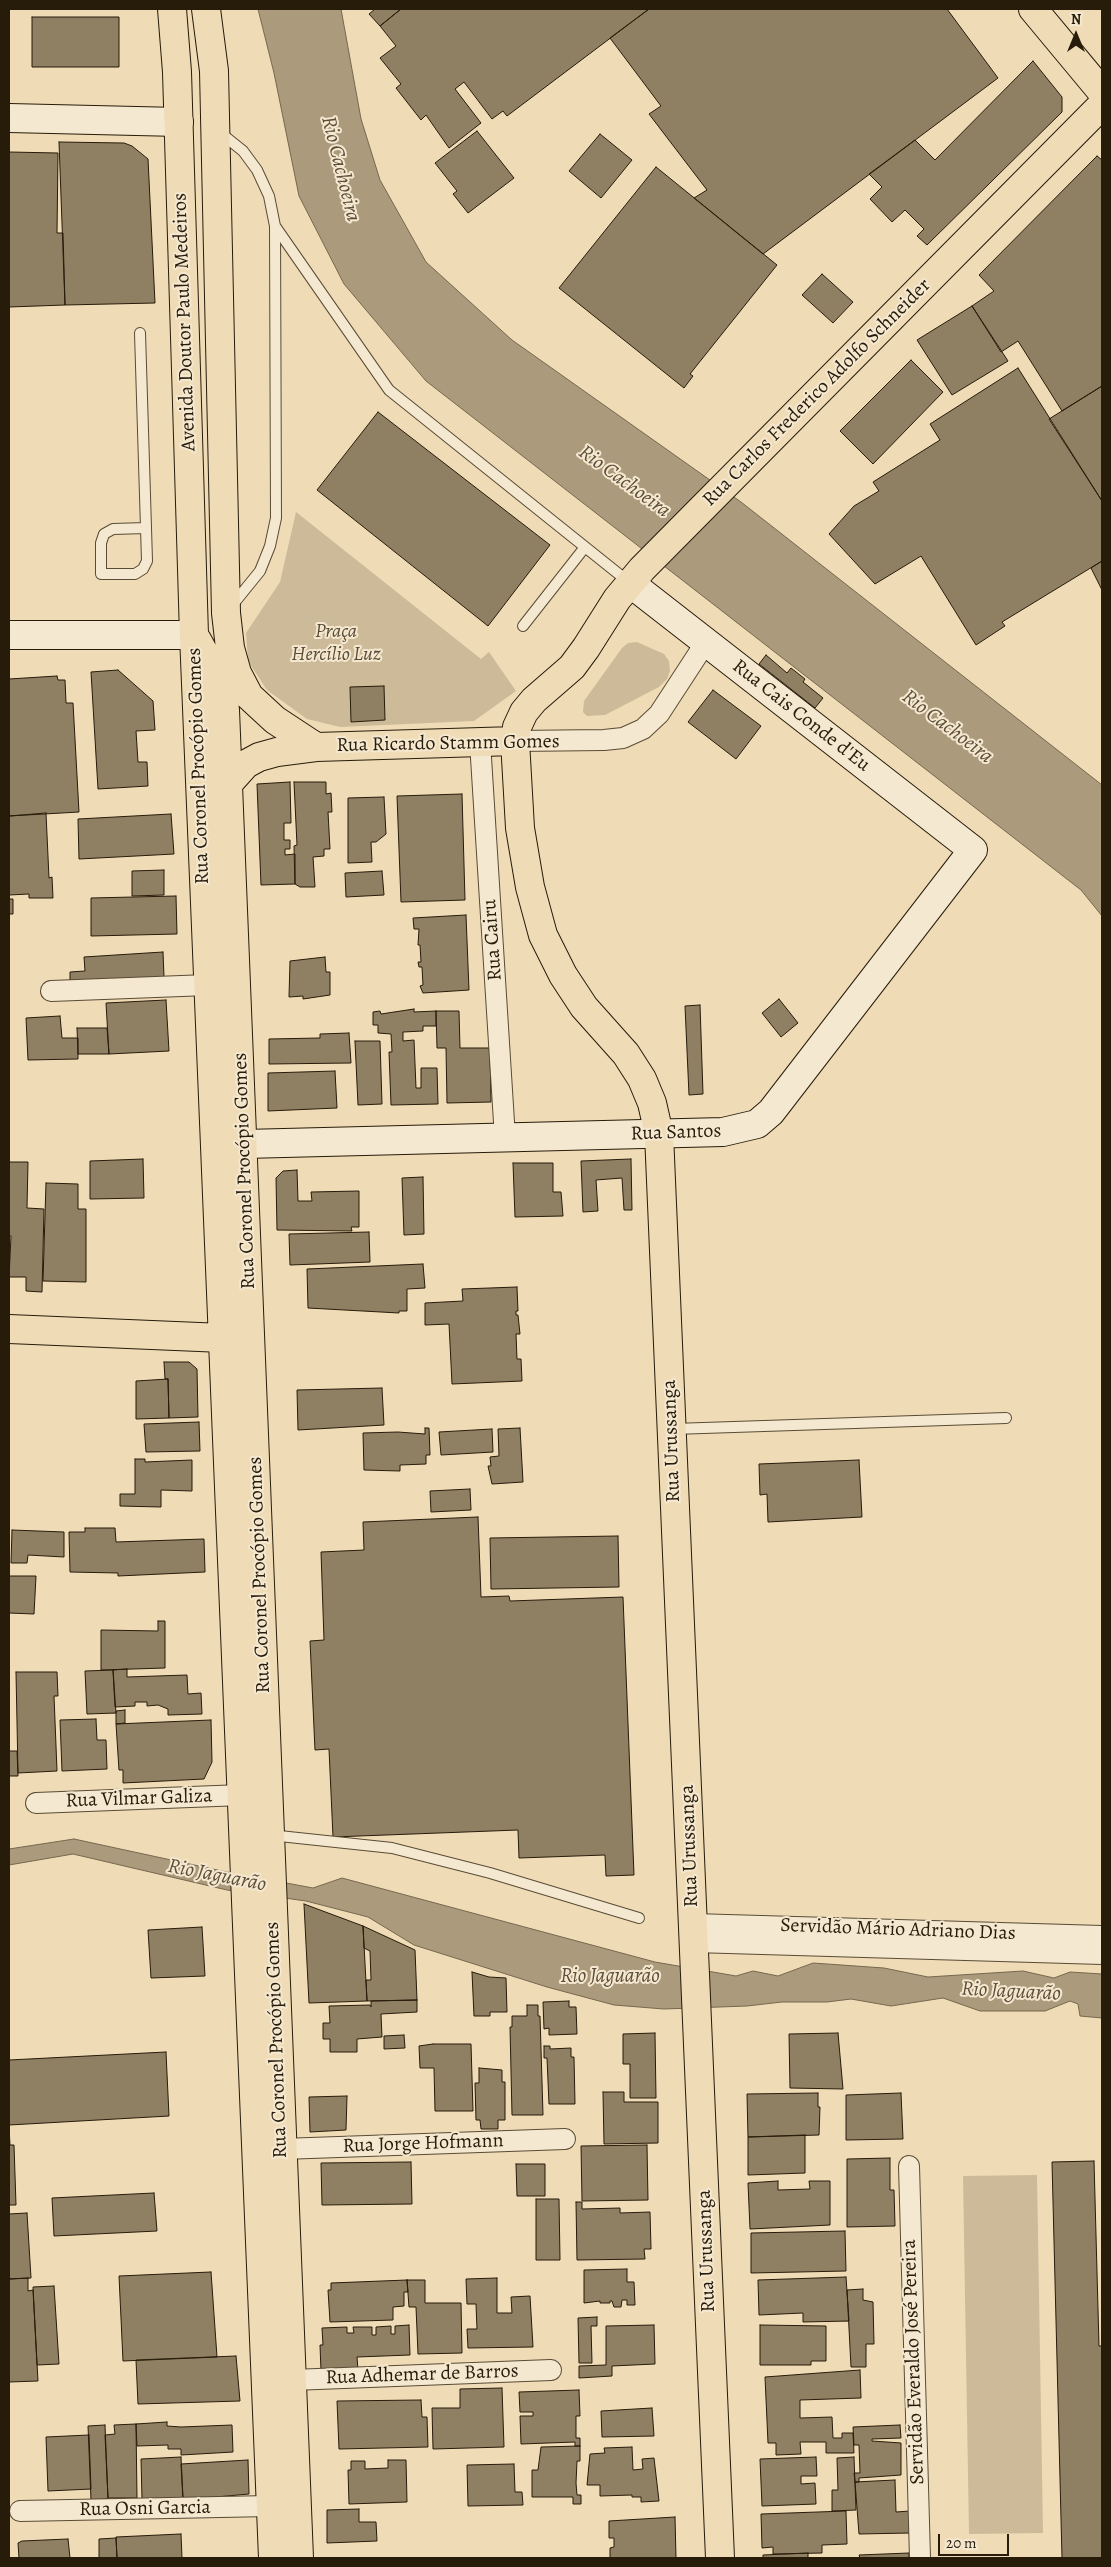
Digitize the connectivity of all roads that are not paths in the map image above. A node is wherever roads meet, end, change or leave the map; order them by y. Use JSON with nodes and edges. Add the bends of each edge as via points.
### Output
{"nodes":[{"id":1,"x":172,"y":9,"type":"edge"},
{"id":2,"x":206,"y":9,"type":"edge"},
{"id":3,"x":1033,"y":9,"type":"edge"},
{"id":4,"x":1102,"y":92,"type":"edge"},
{"id":5,"x":1102,"y":105,"type":"edge"},
{"id":6,"x":9,"y":118,"type":"edge"},
{"id":7,"x":179,"y":122,"type":"junction"},
{"id":8,"x":214,"y":128,"type":"junction"},
{"id":9,"x":275,"y":226,"type":"junction"},
{"id":10,"x":140,"y":333,"type":"dead end"},
{"id":11,"x":146,"y":528,"type":"junction"},
{"id":12,"x":585,"y":547,"type":"junction"},
{"id":13,"x":636,"y":576,"type":"junction"},
{"id":14,"x":226,"y":612,"type":"junction"},
{"id":15,"x":523,"y":626,"type":"dead end"},
{"id":16,"x":9,"y":635,"type":"edge"},
{"id":17,"x":194,"y":635,"type":"junction"},
{"id":18,"x":706,"y":642,"type":"junction"},
{"id":19,"x":515,"y":741,"type":"junction"},
{"id":20,"x":480,"y":742,"type":"junction"},
{"id":21,"x":316,"y":747,"type":"junction"},
{"id":22,"x":228,"y":784,"type":"junction"},
{"id":23,"x":973,"y":850,"type":"joint"},
{"id":24,"x":208,"y":985,"type":"junction"},
{"id":25,"x":51,"y":991,"type":"dead end"},
{"id":26,"x":659,"y":1134,"type":"junction"},
{"id":27,"x":505,"y":1138,"type":"junction"},
{"id":28,"x":244,"y":1144,"type":"junction"},
{"id":29,"x":9,"y":1328,"type":"edge"},
{"id":30,"x":223,"y":1338,"type":"junction"},
{"id":31,"x":1006,"y":1418,"type":"dead end"},
{"id":32,"x":672,"y":1429,"type":"junction"},
{"id":33,"x":242,"y":1795,"type":"junction"},
{"id":34,"x":36,"y":1804,"type":"dead end"},
{"id":35,"x":269,"y":1835,"type":"junction"},
{"id":36,"x":639,"y":1918,"type":"dead end"},
{"id":37,"x":1102,"y":1936,"type":"edge"},
{"id":38,"x":694,"y":1940,"type":"junction"},
{"id":39,"x":1102,"y":1954,"type":"edge"},
{"id":40,"x":565,"y":2139,"type":"dead end"},
{"id":41,"x":282,"y":2148,"type":"junction"},
{"id":42,"x":909,"y":2166,"type":"dead end"},
{"id":43,"x":551,"y":2370,"type":"dead end"},
{"id":44,"x":292,"y":2380,"type":"junction"},
{"id":45,"x":270,"y":2506,"type":"junction"},
{"id":46,"x":20,"y":2512,"type":"dead end"},
{"id":47,"x":273,"y":2558,"type":"edge"},
{"id":48,"x":299,"y":2558,"type":"edge"},
{"id":49,"x":720,"y":2558,"type":"edge"},
{"id":50,"x":920,"y":2558,"type":"edge"}],
"edges":[{"from":1,"to":7,"type":"main road","name":"Avenida Doutor Paulo Medeiros"},
{"from":2,"to":8,"type":"main road","name":"Avenida Doutor Paulo Medeiros","via":[[214,71]]},
{"from":3,"to":4,"type":"main road"},
{"from":5,"to":13,"type":"main road","name":"Rua Carlos Frederico Adolfo Schneider"},
{"from":6,"to":7,"type":"street"},
{"from":7,"to":8,"type":"main road"},
{"from":7,"to":17,"type":"main road","name":"Avenida Doutor Paulo Medeiros"},
{"from":8,"to":9,"type":"lane","via":[[243,151],[257,170],[269,196]]},
{"from":8,"to":14,"type":"main road","name":"Avenida Doutor Paulo Medeiros"},
{"from":9,"to":12,"type":"lane","via":[[389,390]]},
{"from":9,"to":14,"type":"lane","via":[[276,518],[260,571]]},
{"from":10,"to":11,"type":"lane"},
{"from":11,"to":11,"type":"lane","via":[[113,529],[104,534],[101,574],[135,574],[143,569],[147,561]]},
{"from":12,"to":13,"type":"lane"},
{"from":12,"to":15,"type":"lane"},
{"from":13,"to":18,"type":"street","name":"Rua Cais Conde d'Eu"},
{"from":13,"to":19,"type":"main road","name":"Rua Carlos Frederico Adolfo Schneider","via":[[572,667],[524,712]]},
{"from":14,"to":17,"type":"main road","via":[[211,626]]},
{"from":14,"to":21,"type":"main road","name":"Rua Ricardo Stamm Gomes","via":[[233,663],[249,696],[275,720]]},
{"from":16,"to":17,"type":"street"},
{"from":17,"to":22,"type":"main road","name":"Rua Coronel Procópio Gomes","via":[[222,692]]},
{"from":17,"to":24,"type":"main road","name":"Rua Coronel Procópio Gomes"},
{"from":18,"to":19,"type":"street","name":"Rua Ricardo Stamm Gomes","via":[[659,714],[643,729],[623,738],[604,740]]},
{"from":18,"to":23,"type":"street","name":"Rua Cais Conde d'Eu"},
{"from":19,"to":20,"type":"main road","name":"Rua Ricardo Stamm Gomes"},
{"from":19,"to":26,"type":"main road","name":"Rua Urussanga","via":[[520,828],[530,887],[543,935],[584,1007],[626,1054],[642,1079]]},
{"from":20,"to":21,"type":"main road","name":"Rua Ricardo Stamm Gomes"},
{"from":20,"to":27,"type":"street","name":"Rua Cairu"},
{"from":21,"to":22,"type":"main road","via":[[259,757],[246,764]]},
{"from":22,"to":28,"type":"main road","name":"Rua Coronel Procópio Gomes"},
{"from":23,"to":26,"type":"street","name":"Rua Santos","via":[[771,1112],[757,1124],[740,1130]]},
{"from":24,"to":25,"type":"street"},
{"from":24,"to":30,"type":"main road","name":"Rua Coronel Procópio Gomes"},
{"from":26,"to":27,"type":"street","name":"Rua Santos"},
{"from":26,"to":32,"type":"main road","name":"Rua Urussanga"},
{"from":27,"to":28,"type":"street","name":"Rua Santos"},
{"from":28,"to":35,"type":"main road","name":"Rua Coronel Procópio Gomes"},
{"from":29,"to":30,"type":"main road"},
{"from":30,"to":33,"type":"main road","name":"Rua Coronel Procópio Gomes"},
{"from":31,"to":32,"type":"lane"},
{"from":32,"to":38,"type":"main road","name":"Rua Urussanga"},
{"from":33,"to":34,"type":"street","name":"Rua Vilmar Galiza"},
{"from":33,"to":45,"type":"main road","name":"Rua Coronel Procópio Gomes"},
{"from":35,"to":36,"type":"lane","via":[[392,1848],[490,1873]]},
{"from":35,"to":41,"type":"main road","name":"Rua Coronel Procópio Gomes"},
{"from":37,"to":38,"type":"street","name":"Servidão Mário Adriano Dias"},
{"from":38,"to":39,"type":"street","name":"Servidão Mário Adriano Dias"},
{"from":38,"to":49,"type":"main road","name":"Rua Urussanga"},
{"from":40,"to":41,"type":"street","name":"Rua Jorge Hofmann"},
{"from":41,"to":44,"type":"main road","name":"Rua Coronel Procópio Gomes"},
{"from":42,"to":50,"type":"street","name":"Servidão Everaldo José Pereira"},
{"from":43,"to":44,"type":"street","name":"Rua Adhemar de Barros"},
{"from":44,"to":48,"type":"main road","name":"Rua Coronel Procópio Gomes"},
{"from":45,"to":46,"type":"street","name":"Rua Osni Garcia"},
{"from":45,"to":47,"type":"main road","name":"Rua Coronel Procópio Gomes"}]}
